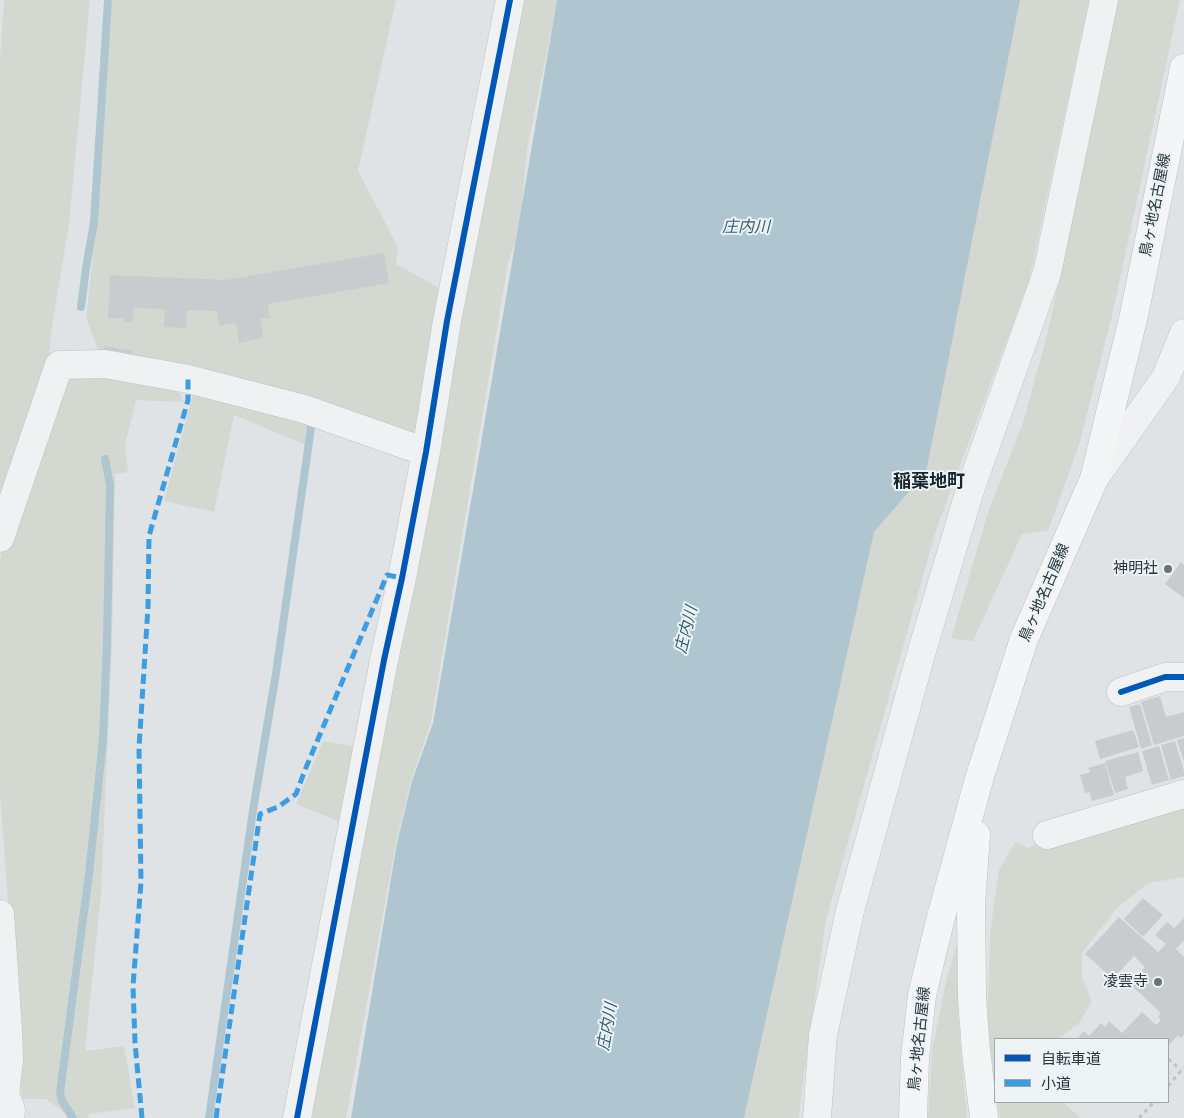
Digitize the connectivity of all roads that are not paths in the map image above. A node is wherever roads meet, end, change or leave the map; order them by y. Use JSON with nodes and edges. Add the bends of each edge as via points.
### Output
{"nodes":[{"id":1,"x":510,"y":0,"type":"edge"},
{"id":2,"x":1104,"y":0,"type":"edge"},
{"id":3,"x":1184,"y":68,"type":"edge"},
{"id":4,"x":1184,"y":333,"type":"edge"},
{"id":5,"x":426,"y":452,"type":"junction"},
{"id":6,"x":1094,"y":480,"type":"junction"},
{"id":7,"x":0,"y":538,"type":"edge"},
{"id":8,"x":1184,"y":677,"type":"edge"},
{"id":9,"x":1120,"y":692,"type":"dead end"},
{"id":10,"x":980,"y":776,"type":"junction"},
{"id":11,"x":1184,"y":794,"type":"edge"},
{"id":12,"x":1047,"y":835,"type":"dead end"},
{"id":13,"x":0,"y":914,"type":"edge"},
{"id":14,"x":10,"y":1118,"type":"edge"},
{"id":15,"x":297,"y":1118,"type":"edge"},
{"id":16,"x":818,"y":1118,"type":"edge"},
{"id":17,"x":913,"y":1118,"type":"edge"},
{"id":18,"x":984,"y":1118,"type":"edge"}],
"edges":[{"from":1,"to":5,"type":"street","via":[[447,321]]},
{"from":2,"to":16,"type":"street","via":[[1047,273],[970,490],[850,911],[823,1035]]},
{"from":3,"to":6,"type":"main road","name":"鳥ヶ地名古屋線","via":[[1134,315]]},
{"from":4,"to":6,"type":"street","via":[[1166,377]]},
{"from":5,"to":7,"type":"street","via":[[304,409],[188,379],[105,364],[58,365]]},
{"from":5,"to":15,"type":"street"},
{"from":6,"to":10,"type":"main road","name":"鳥ヶ地名古屋線","via":[[1024,639]]},
{"from":8,"to":9,"type":"street","via":[[1165,677]]},
{"from":10,"to":17,"type":"main road","name":"鳥ヶ地名古屋線","via":[[922,996]]},
{"from":10,"to":18,"type":"main road","via":[[971,904],[972,997]]},
{"from":11,"to":12,"type":"street"},
{"from":13,"to":14,"type":"street","via":[[9,1060],[4,1094],[11,1110]]}]}
